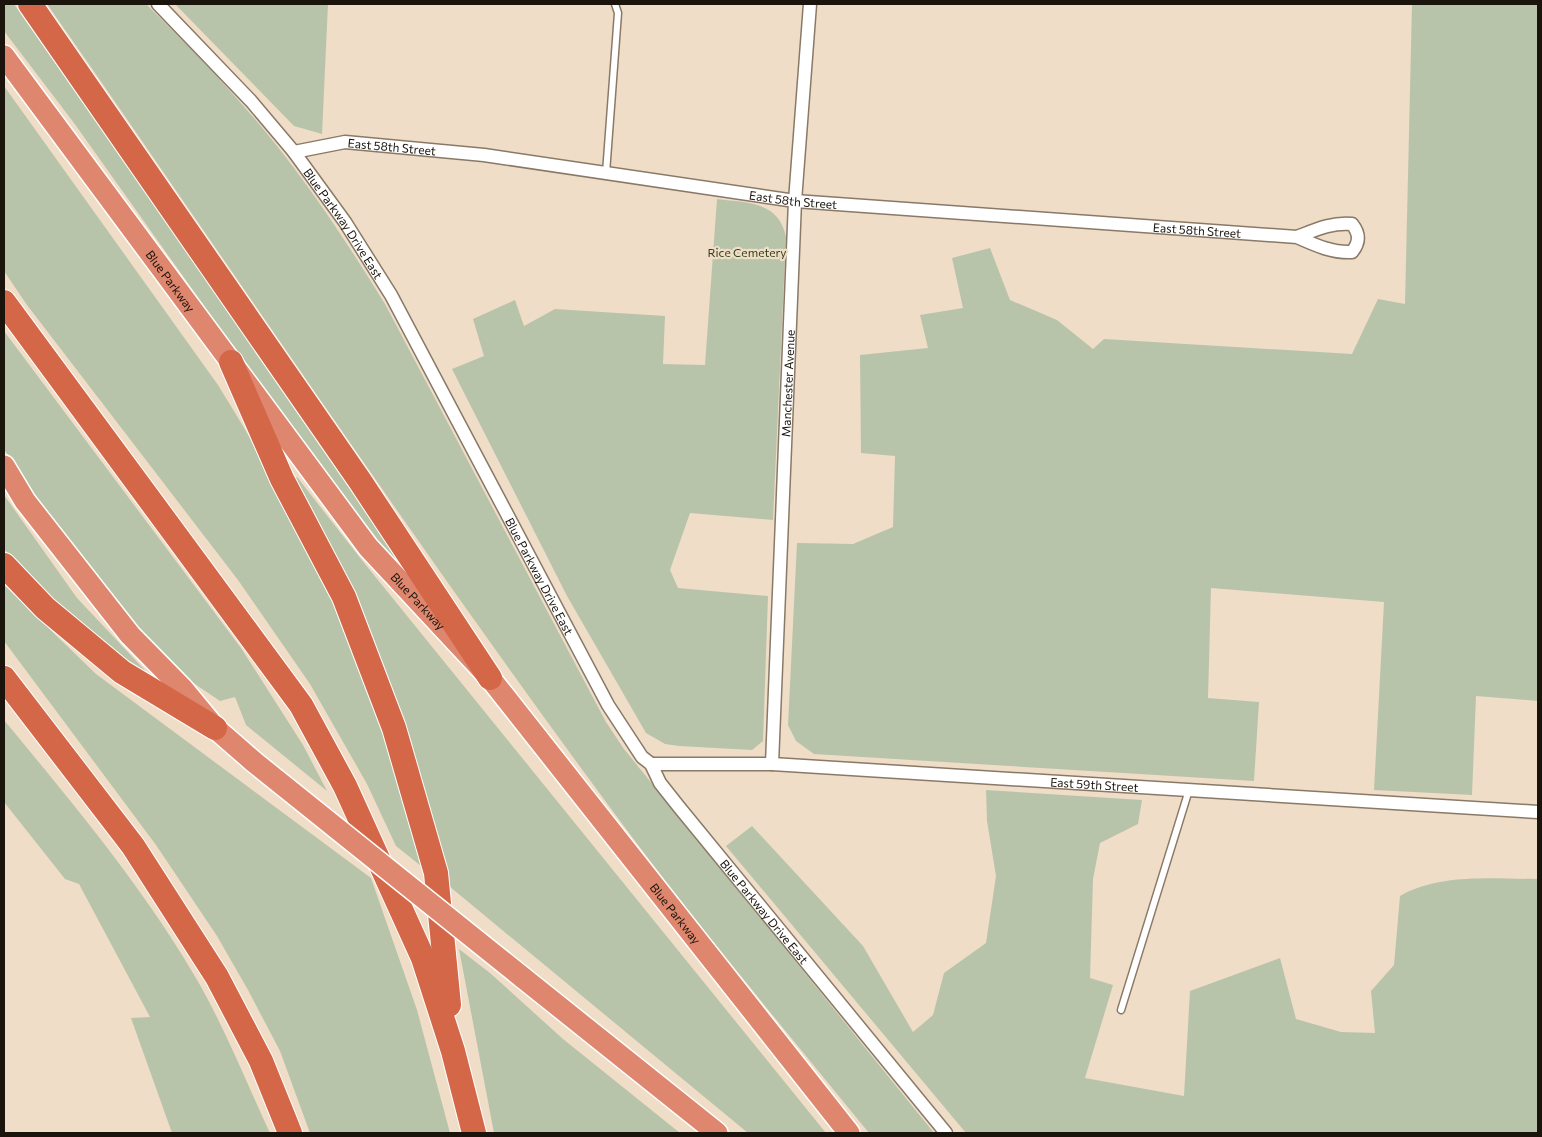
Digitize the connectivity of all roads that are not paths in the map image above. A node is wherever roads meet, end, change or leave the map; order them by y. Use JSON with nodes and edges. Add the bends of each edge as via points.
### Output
{"nodes":[{"id":1,"x":30,"y":4,"type":"edge"},
{"id":2,"x":158,"y":4,"type":"edge"},
{"id":3,"x":615,"y":4,"type":"edge"},
{"id":4,"x":810,"y":4,"type":"edge"},
{"id":5,"x":4,"y":56,"type":"edge"},
{"id":6,"x":294,"y":152,"type":"junction"},
{"id":7,"x":606,"y":173,"type":"junction"},
{"id":8,"x":795,"y":202,"type":"junction"},
{"id":9,"x":1297,"y":237,"type":"dead end"},
{"id":10,"x":4,"y":302,"type":"edge"},
{"id":11,"x":231,"y":362,"type":"junction"},
{"id":12,"x":4,"y":466,"type":"edge"},
{"id":13,"x":4,"y":565,"type":"edge"},
{"id":14,"x":4,"y":678,"type":"edge"},
{"id":15,"x":490,"y":678,"type":"junction"},
{"id":16,"x":214,"y":728,"type":"junction"},
{"id":17,"x":650,"y":764,"type":"junction"},
{"id":18,"x":772,"y":764,"type":"junction"},
{"id":19,"x":1190,"y":790,"type":"junction"},
{"id":20,"x":1538,"y":812,"type":"edge"},
{"id":21,"x":1121,"y":1010,"type":"dead end"},
{"id":22,"x":453,"y":1051,"type":"junction"},
{"id":23,"x":290,"y":1133,"type":"edge"},
{"id":24,"x":474,"y":1133,"type":"edge"},
{"id":25,"x":717,"y":1133,"type":"edge"},
{"id":26,"x":849,"y":1133,"type":"edge"},
{"id":27,"x":946,"y":1133,"type":"edge"}],
"edges":[{"from":1,"to":15,"type":"highway","via":[[354,473]]},
{"from":2,"to":6,"type":"street","name":"Blue Parkway Drive East","via":[[251,101]]},
{"from":3,"to":7,"type":"lane","via":[[618,13]]},
{"from":4,"to":8,"type":"street","name":"Manchester Avenue"},
{"from":5,"to":11,"type":"highway","name":"Blue Parkway"},
{"from":6,"to":7,"type":"street","name":"East 58th Street","via":[[345,142],[484,155]]},
{"from":6,"to":17,"type":"street","name":"Blue Parkway Drive East","via":[[345,222],[391,295],[608,705]]},
{"from":7,"to":8,"type":"street","name":"East 58th Street"},
{"from":8,"to":9,"type":"street","name":"East 58th Street"},
{"from":8,"to":18,"type":"street","name":"Manchester Avenue"},
{"from":10,"to":22,"type":"highway","via":[[301,705],[345,786],[402,907],[424,958]]},
{"from":11,"to":15,"type":"highway","name":"Blue Parkway","via":[[368,547]]},
{"from":11,"to":22,"type":"highway","via":[[282,479],[344,597],[394,728],[436,873]]},
{"from":12,"to":16,"type":"highway","via":[[24,501],[130,635],[182,688]]},
{"from":13,"to":16,"type":"highway","via":[[45,608],[122,672]]},
{"from":14,"to":23,"type":"highway","via":[[133,846],[217,977],[261,1061]]},
{"from":15,"to":26,"type":"highway","name":"Blue Parkway"},
{"from":16,"to":25,"type":"highway","bridge":true},
{"from":17,"to":18,"type":"street","name":"East 59th Street"},
{"from":17,"to":27,"type":"street","name":"Blue Parkway Drive East","via":[[679,807]]},
{"from":18,"to":19,"type":"street","name":"East 59th Street"},
{"from":19,"to":20,"type":"street","name":"East 59th Street"},
{"from":19,"to":21,"type":"lane"},
{"from":22,"to":24,"type":"highway"}]}
